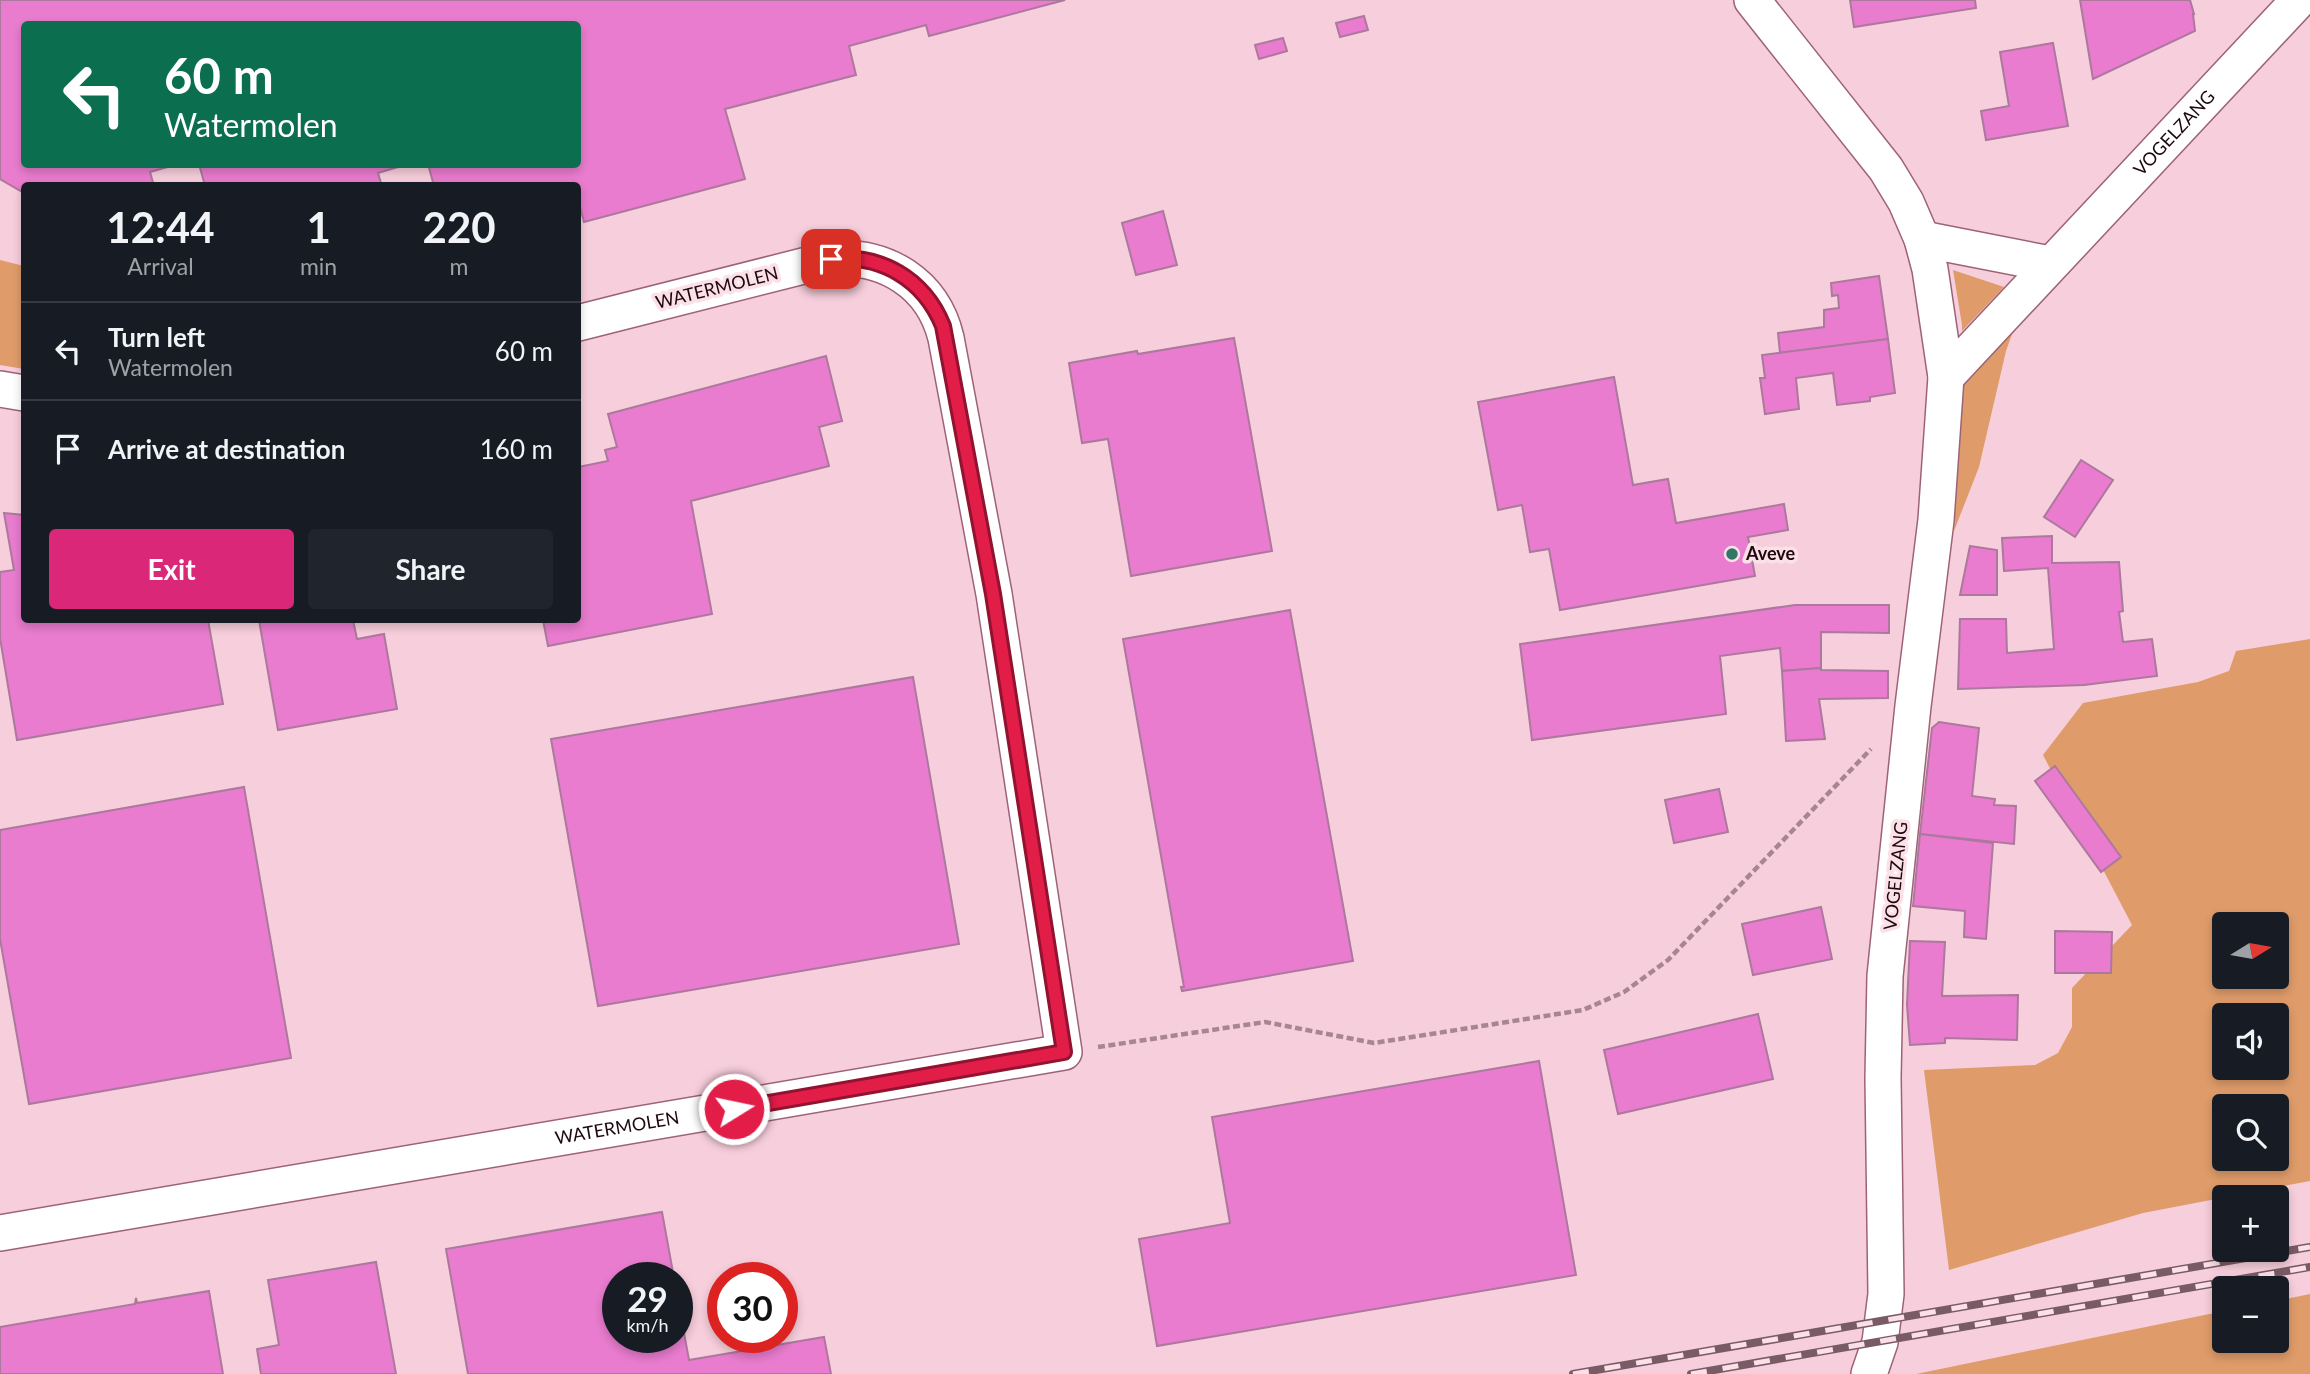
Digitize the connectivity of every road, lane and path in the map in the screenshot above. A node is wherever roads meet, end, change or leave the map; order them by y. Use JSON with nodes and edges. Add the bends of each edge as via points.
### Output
{"nodes":[{"id":1,"x":1752,"y":0,"type":"edge"},
{"id":2,"x":2299,"y":0,"type":"edge"},
{"id":3,"x":1922,"y":239,"type":"junction"},
{"id":4,"x":2050,"y":264,"type":"junction"},
{"id":5,"x":581,"y":322,"type":"edge"},
{"id":6,"x":1946,"y":377,"type":"junction"},
{"id":7,"x":0,"y":389,"type":"edge"},
{"id":8,"x":21,"y":392,"type":"edge"},
{"id":9,"x":1875,"y":745,"type":"dead end"},
{"id":10,"x":1064,"y":1052,"type":"junction"},
{"id":11,"x":0,"y":1233,"type":"edge"},
{"id":12,"x":1869,"y":1374,"type":"edge"}],
"edges":[{"from":1,"to":3,"type":"street","name":"VOGELZANG","via":[[1886,169]]},
{"from":2,"to":4,"type":"street","name":"VOGELZANG"},
{"from":3,"to":4,"type":"street"},
{"from":3,"to":6,"type":"street","name":"VOGELZANG"},
{"from":4,"to":6,"type":"street","name":"VOGELZANG"},
{"from":5,"to":10,"type":"street","name":"WATERMOLEN","via":[[846,258],[888,266],[909,279],[938,314],[993,594]]},
{"from":6,"to":12,"type":"street","name":"VOGELZANG","via":[[1936,520],[1885,976],[1886,1294],[1880,1342]]},
{"from":7,"to":8,"type":"street"},
{"from":9,"to":10,"type":"path","via":[[1668,960],[1624,992],[1583,1010],[1374,1043],[1265,1021]]},
{"from":10,"to":11,"type":"street","name":"WATERMOLEN"}]}
